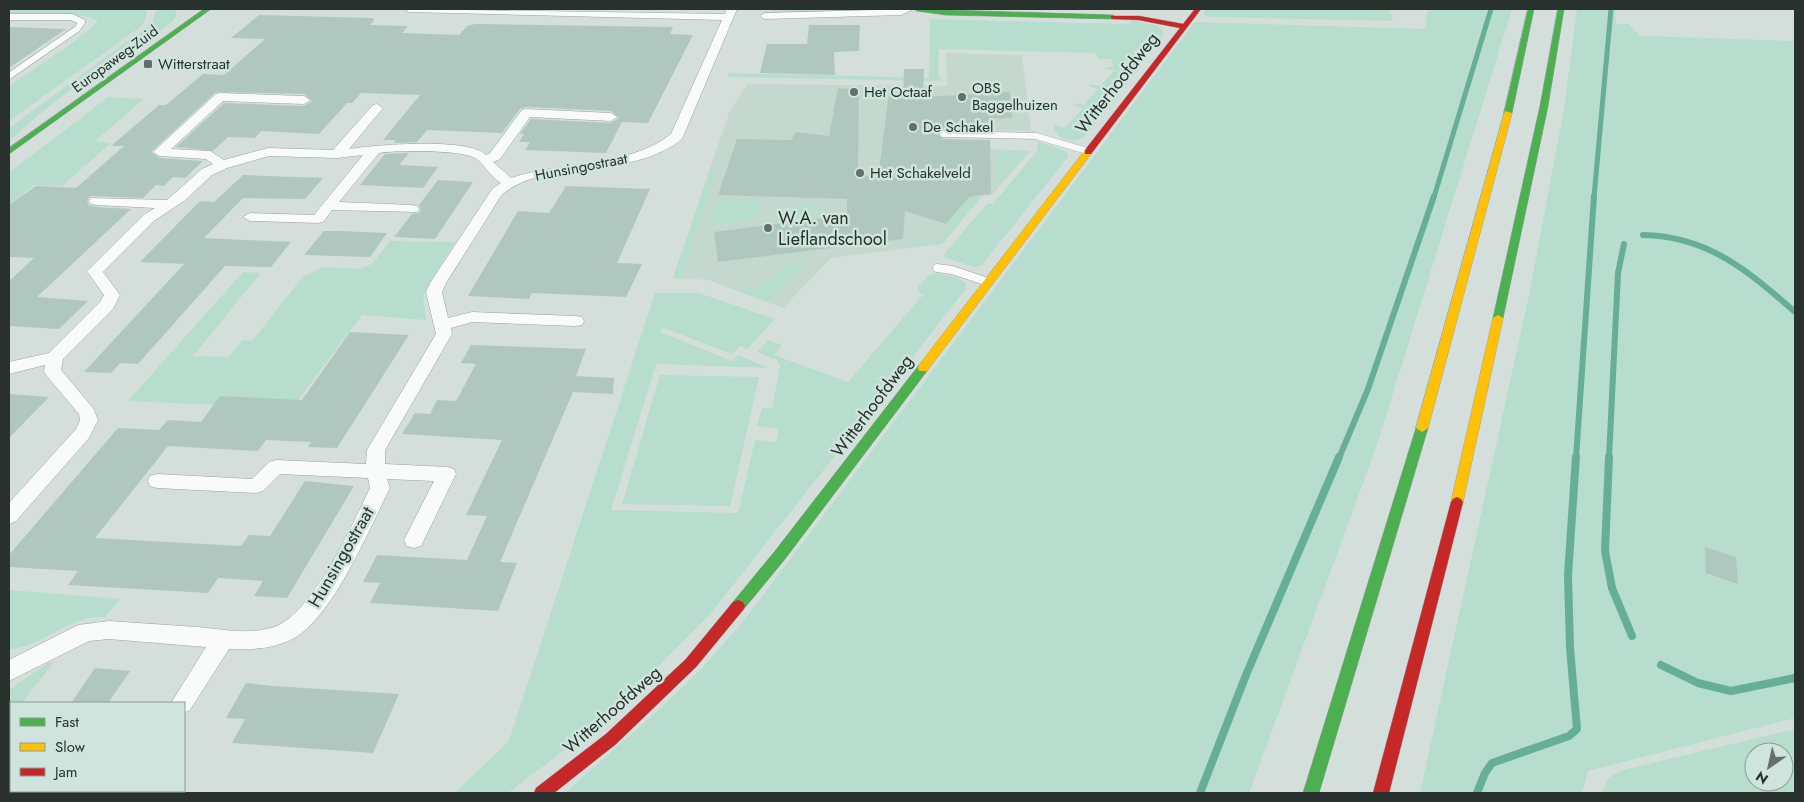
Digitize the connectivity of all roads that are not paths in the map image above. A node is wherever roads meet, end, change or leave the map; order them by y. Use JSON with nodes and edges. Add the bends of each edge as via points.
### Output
{"nodes":[{"id":1,"x":195,"y":9,"type":"edge"},
{"id":2,"x":208,"y":9,"type":"edge"},
{"id":3,"x":409,"y":9,"type":"edge"},
{"id":4,"x":917,"y":9,"type":"edge"},
{"id":5,"x":1198,"y":9,"type":"edge"},
{"id":6,"x":1531,"y":9,"type":"edge"},
{"id":7,"x":1561,"y":9,"type":"edge"},
{"id":8,"x":730,"y":13,"type":"edge"},
{"id":9,"x":904,"y":13,"type":"edge"},
{"id":10,"x":764,"y":16,"type":"dead end"},
{"id":11,"x":9,"y":17,"type":"edge"},
{"id":12,"x":1183,"y":26,"type":"junction"},
{"id":13,"x":9,"y":76,"type":"edge"},
{"id":14,"x":304,"y":100,"type":"dead end"},
{"id":15,"x":377,"y":108,"type":"dead end"},
{"id":16,"x":612,"y":117,"type":"dead end"},
{"id":17,"x":38,"y":130,"type":"junction"},
{"id":18,"x":943,"y":134,"type":"dead end"},
{"id":19,"x":375,"y":150,"type":"junction"},
{"id":20,"x":1087,"y":151,"type":"junction"},
{"id":21,"x":9,"y":152,"type":"edge"},
{"id":22,"x":337,"y":154,"type":"junction"},
{"id":23,"x":485,"y":161,"type":"junction"},
{"id":24,"x":222,"y":165,"type":"junction"},
{"id":25,"x":509,"y":182,"type":"junction"},
{"id":26,"x":96,"y":201,"type":"dead end"},
{"id":27,"x":169,"y":204,"type":"junction"},
{"id":28,"x":329,"y":206,"type":"junction"},
{"id":29,"x":412,"y":209,"type":"dead end"},
{"id":30,"x":250,"y":217,"type":"dead end"},
{"id":31,"x":937,"y":268,"type":"dead end"},
{"id":32,"x":988,"y":282,"type":"junction"},
{"id":33,"x":576,"y":321,"type":"dead end"},
{"id":34,"x":443,"y":325,"type":"junction"},
{"id":35,"x":54,"y":357,"type":"junction"},
{"id":36,"x":9,"y":368,"type":"edge"},
{"id":37,"x":375,"y":470,"type":"junction"},
{"id":38,"x":157,"y":481,"type":"dead end"},
{"id":39,"x":9,"y":516,"type":"edge"},
{"id":40,"x":414,"y":540,"type":"dead end"},
{"id":41,"x":223,"y":639,"type":"junction"},
{"id":42,"x":9,"y":670,"type":"edge"},
{"id":43,"x":183,"y":702,"type":"edge"},
{"id":44,"x":542,"y":793,"type":"edge"},
{"id":45,"x":1312,"y":793,"type":"edge"},
{"id":46,"x":1381,"y":793,"type":"edge"}],
"edges":[{"from":1,"to":17,"type":"main road","name":"Europaweg-Zuid"},
{"from":2,"to":17,"type":"main road","name":"Europaweg-Zuid","via":[[88,98]]},
{"from":3,"to":8,"type":"street","via":[[621,16]]},
{"from":4,"to":12,"type":"main road","via":[[946,13],[1139,18]]},
{"from":5,"to":12,"type":"main road","name":"Witterhoofdweg"},
{"from":6,"to":45,"type":"main road","via":[[1512,99],[1416,451]]},
{"from":7,"to":46,"type":"main road","via":[[1544,106],[1466,468]]},
{"from":8,"to":25,"type":"street","name":"Hunsingostraat","via":[[677,136],[671,143],[650,154]]},
{"from":9,"to":10,"type":"street"},
{"from":11,"to":13,"type":"lane","via":[[72,17],[82,22],[77,29]]},
{"from":12,"to":20,"type":"main road","name":"Witterhoofdweg"},
{"from":14,"to":24,"type":"street","via":[[220,97],[160,152],[210,155]]},
{"from":15,"to":22,"type":"street"},
{"from":16,"to":23,"type":"street","via":[[526,113],[495,156]]},
{"from":17,"to":21,"type":"main road","name":"Europaweg-Zuid"},
{"from":18,"to":20,"type":"lane","via":[[1036,136]]},
{"from":19,"to":22,"type":"street"},
{"from":19,"to":23,"type":"street","via":[[392,147],[462,150],[479,155]]},
{"from":19,"to":28,"type":"street"},
{"from":20,"to":32,"type":"main road","name":"Witterhoofdweg"},
{"from":22,"to":24,"type":"street","via":[[268,152]]},
{"from":23,"to":25,"type":"street"},
{"from":24,"to":27,"type":"street","via":[[207,172]]},
{"from":25,"to":34,"type":"street","via":[[498,191],[438,283],[434,292]]},
{"from":26,"to":27,"type":"street"},
{"from":27,"to":35,"type":"street","via":[[150,217],[95,271],[96,277],[112,295],[107,305]]},
{"from":28,"to":29,"type":"street"},
{"from":28,"to":30,"type":"street","via":[[318,219]]},
{"from":31,"to":32,"type":"lane"},
{"from":32,"to":44,"type":"main road","name":"Witterhoofdweg","via":[[780,555],[691,663],[611,739]]},
{"from":33,"to":34,"type":"street","via":[[472,317]]},
{"from":34,"to":37,"type":"street","name":"Hunsingostraat","via":[[444,334],[376,450]]},
{"from":35,"to":36,"type":"street"},
{"from":35,"to":39,"type":"street","via":[[52,371],[89,420],[83,433]]},
{"from":37,"to":38,"type":"street","via":[[348,472],[276,467],[256,486]]},
{"from":37,"to":40,"type":"street","via":[[447,474]]},
{"from":37,"to":41,"type":"street","name":"Hunsingostraat","via":[[380,488],[307,615],[291,629],[275,636],[254,641]]},
{"from":41,"to":42,"type":"street","name":"Hunsingostraat","via":[[109,630],[86,632]]},
{"from":41,"to":43,"type":"street"}]}
